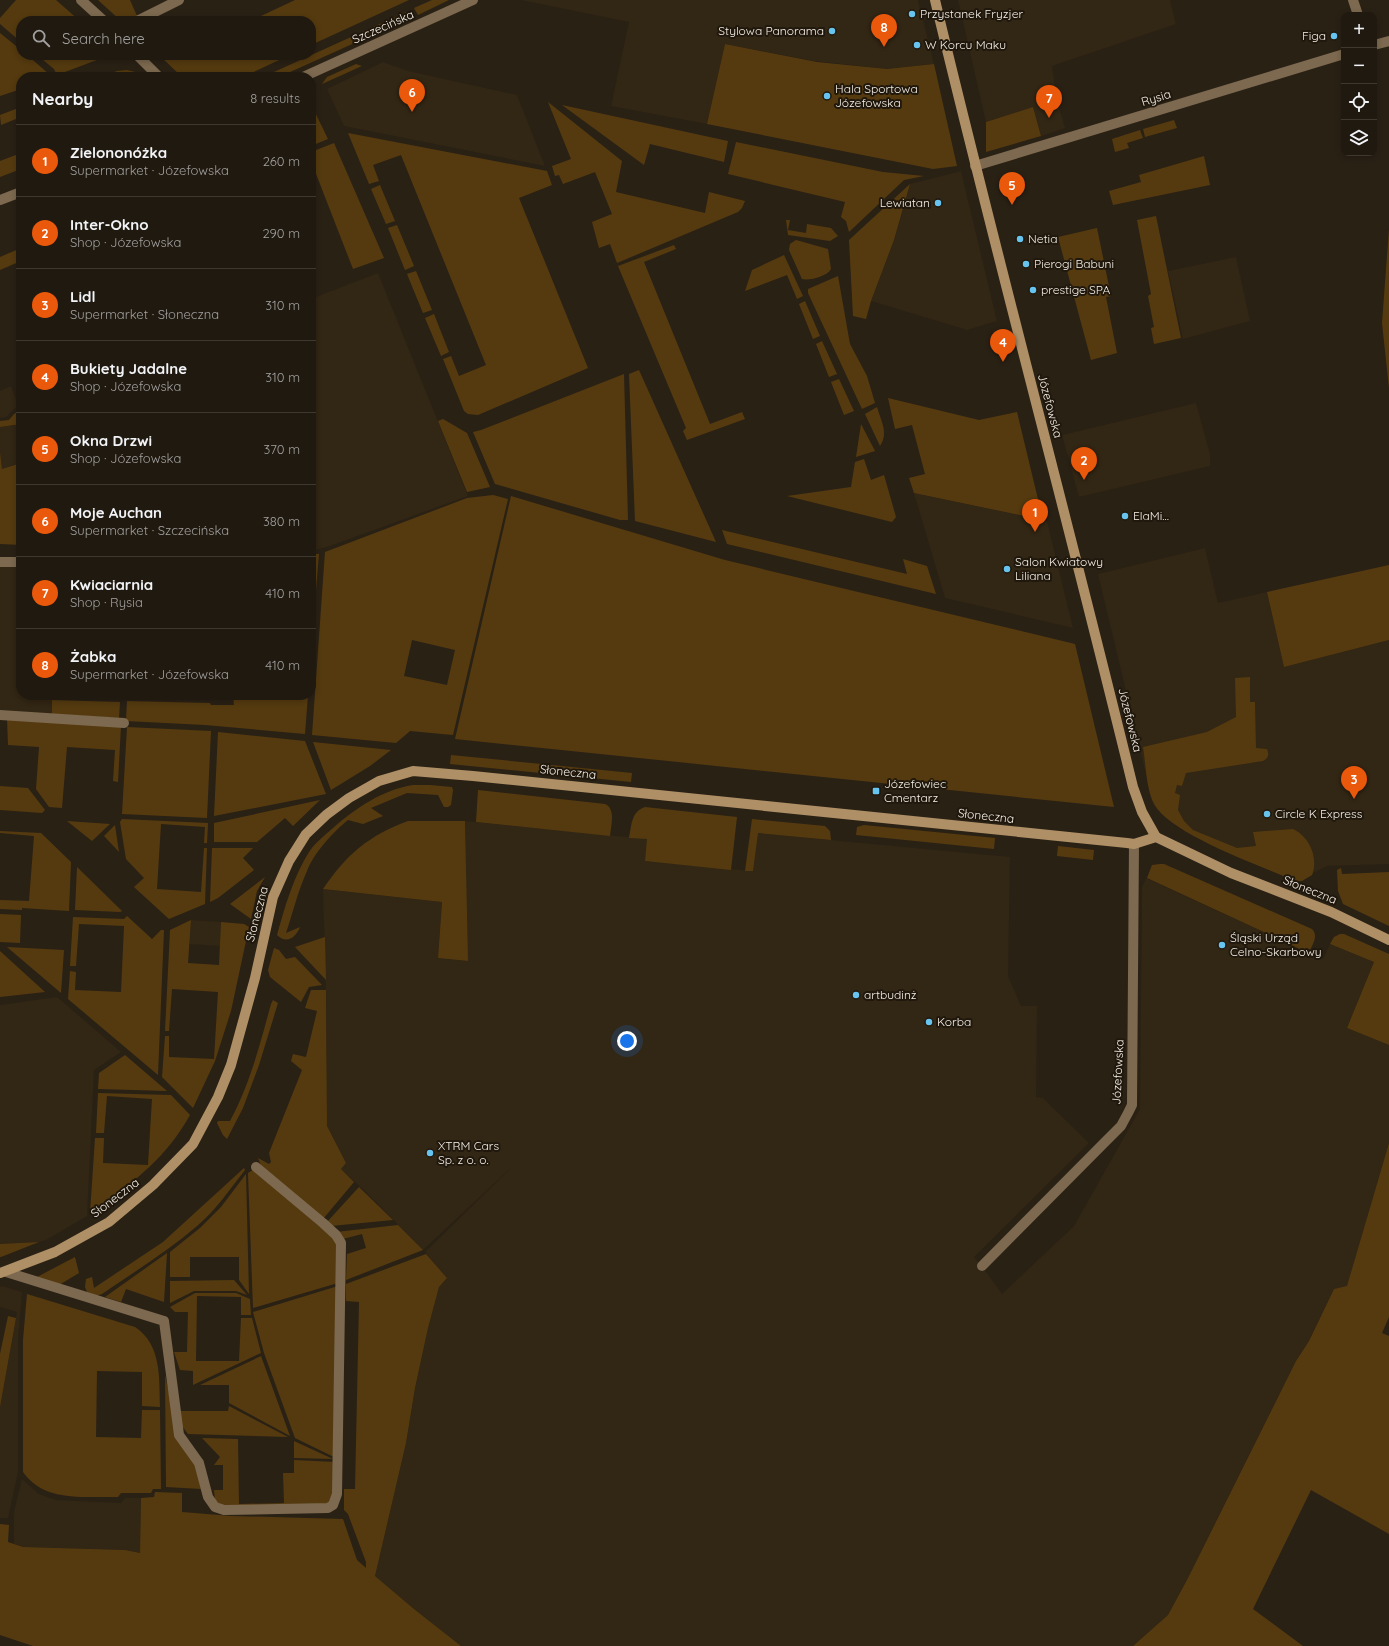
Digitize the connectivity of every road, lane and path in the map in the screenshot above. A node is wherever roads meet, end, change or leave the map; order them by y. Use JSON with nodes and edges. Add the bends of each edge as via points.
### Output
{"nodes":[{"id":1,"x":80,"y":0,"type":"edge"},
{"id":2,"x":179,"y":0,"type":"edge"},
{"id":3,"x":473,"y":0,"type":"edge"},
{"id":4,"x":935,"y":0,"type":"edge"},
{"id":5,"x":1353,"y":0,"type":"edge"},
{"id":6,"x":1357,"y":12,"type":"edge"},
{"id":7,"x":98,"y":16,"type":"edge"},
{"id":8,"x":147,"y":16,"type":"edge"},
{"id":9,"x":1389,"y":41,"type":"edge"},
{"id":10,"x":1377,"y":44,"type":"edge"},
{"id":11,"x":1341,"y":55,"type":"edge"},
{"id":12,"x":142,"y":60,"type":"edge"},
{"id":13,"x":154,"y":72,"type":"edge"},
{"id":14,"x":314,"y":72,"type":"edge"},
{"id":15,"x":975,"y":166,"type":"junction"},
{"id":16,"x":16,"y":194,"type":"edge"},
{"id":17,"x":0,"y":200,"type":"edge"},
{"id":18,"x":0,"y":562,"type":"edge"},
{"id":19,"x":16,"y":562,"type":"edge"},
{"id":20,"x":0,"y":715,"type":"edge"},
{"id":21,"x":124,"y":723,"type":"dead end"},
{"id":22,"x":1156,"y":837,"type":"junction"},
{"id":23,"x":1134,"y":844,"type":"junction"},
{"id":24,"x":1389,"y":940,"type":"edge"},
{"id":25,"x":256,"y":1166,"type":"dead end"},
{"id":26,"x":982,"y":1266,"type":"dead end"},
{"id":27,"x":3,"y":1272,"type":"edge"}],
"edges":[{"from":1,"to":7,"type":"street"},
{"from":2,"to":8,"type":"street"},
{"from":3,"to":14,"type":"street","name":"Szczecińska"},
{"from":4,"to":15,"type":"street","name":"Józefowska"},
{"from":5,"to":6,"type":"street"},
{"from":9,"to":10,"type":"street"},
{"from":11,"to":15,"type":"street","name":"Rysia"},
{"from":12,"to":13,"type":"street"},
{"from":15,"to":22,"type":"street","name":"Józefowska","via":[[1133,787],[1142,812]]},
{"from":16,"to":17,"type":"street"},
{"from":18,"to":19,"type":"street"},
{"from":20,"to":21,"type":"street"},
{"from":22,"to":23,"type":"street","name":"Słoneczna"},
{"from":22,"to":24,"type":"street","name":"Słoneczna","via":[[1231,873],[1331,912]]},
{"from":23,"to":26,"type":"street","name":"Józefowska","via":[[1132,1105],[1121,1126]]},
{"from":23,"to":27,"type":"street","name":"Słoneczna","via":[[456,774],[413,771],[379,781],[326,815],[306,834],[289,862],[273,897],[255,978],[231,1065],[218,1097],[193,1144],[153,1185],[108,1222],[55,1252]]},
{"from":25,"to":27,"type":"street","via":[[323,1222],[341,1243],[337,1494],[334,1505],[328,1508],[224,1510],[215,1507],[208,1497],[199,1463],[179,1435],[164,1321]]}]}
